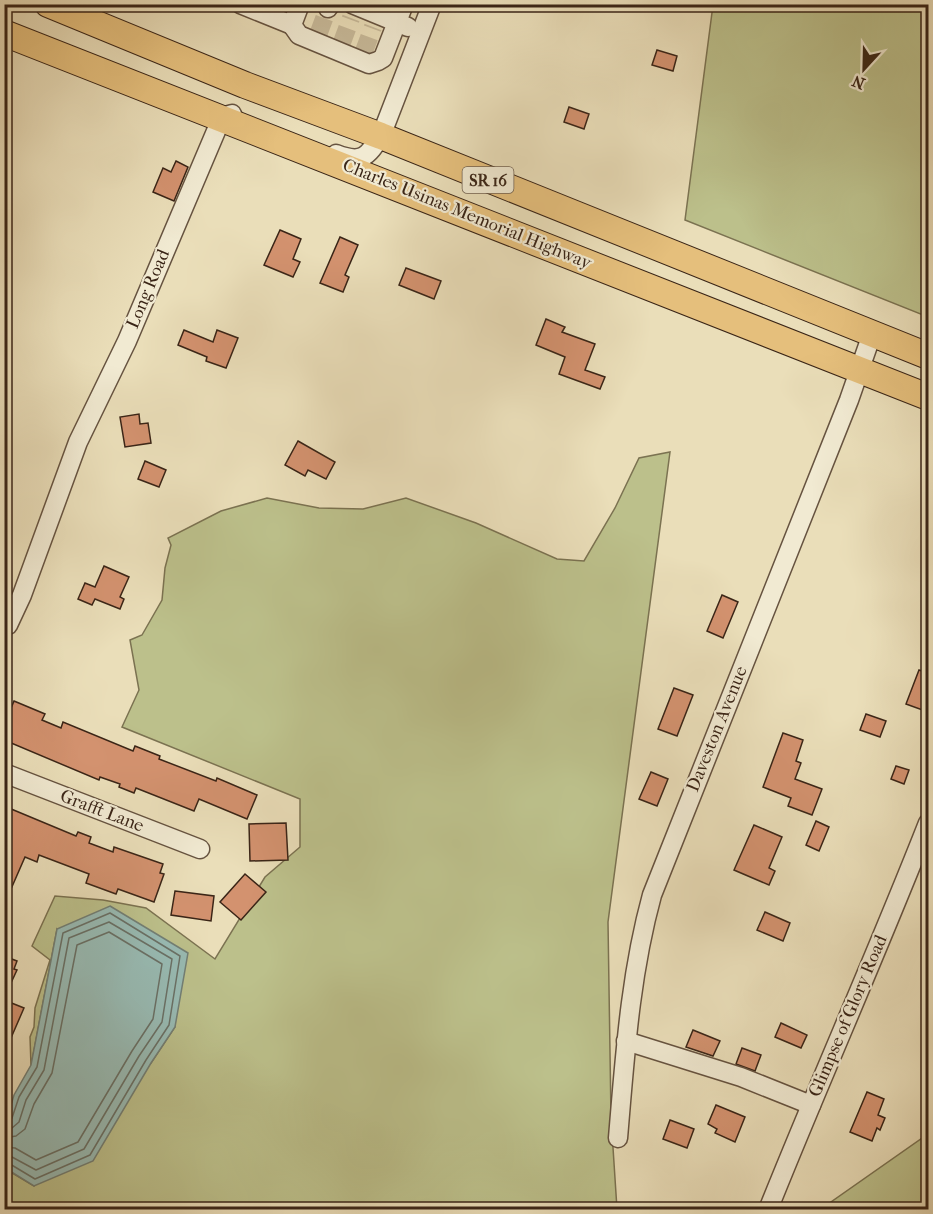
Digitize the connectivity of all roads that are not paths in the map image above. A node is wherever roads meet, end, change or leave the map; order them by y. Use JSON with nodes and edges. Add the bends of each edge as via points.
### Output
{"nodes":[{"id":1,"x":48,"y":4,"type":"edge"},
{"id":2,"x":240,"y":4,"type":"edge"},
{"id":3,"x":300,"y":4,"type":"edge"},
{"id":4,"x":405,"y":4,"type":"edge"},
{"id":5,"x":432,"y":4,"type":"edge"},
{"id":6,"x":265,"y":9,"type":"edge"},
{"id":7,"x":353,"y":9,"type":"edge"},
{"id":8,"x":397,"y":22,"type":"junction"},
{"id":9,"x":292,"y":25,"type":"junction"},
{"id":10,"x":421,"y":32,"type":"junction"},
{"id":11,"x":4,"y":33,"type":"edge"},
{"id":12,"x":222,"y":117,"type":"junction"},
{"id":13,"x":381,"y":136,"type":"junction"},
{"id":14,"x":872,"y":334,"type":"junction"},
{"id":15,"x":928,"y":356,"type":"edge"},
{"id":16,"x":858,"y":370,"type":"junction"},
{"id":17,"x":928,"y":397,"type":"edge"},
{"id":18,"x":8,"y":625,"type":"dead end"},
{"id":19,"x":4,"y":773,"type":"edge"},
{"id":20,"x":928,"y":823,"type":"edge"},
{"id":21,"x":200,"y":849,"type":"dead end"},
{"id":22,"x":925,"y":849,"type":"edge"},
{"id":23,"x":626,"y":1041,"type":"junction"},
{"id":24,"x":811,"y":1105,"type":"junction"},
{"id":25,"x":618,"y":1138,"type":"dead end"},
{"id":26,"x":768,"y":1209,"type":"edge"}],
"edges":[{"from":1,"to":13,"type":"highway","number":"SR 16"},
{"from":2,"to":6,"type":"street"},
{"from":3,"to":9,"type":"street"},
{"from":4,"to":8,"type":"street"},
{"from":5,"to":10,"type":"street"},
{"from":6,"to":9,"type":"street"},
{"from":7,"to":8,"type":"street","via":[[376,21]]},
{"from":8,"to":9,"type":"street","via":[[383,57],[369,64],[361,57],[299,35]]},
{"from":8,"to":10,"type":"street"},
{"from":10,"to":13,"type":"street"},
{"from":11,"to":12,"type":"highway","name":"Charles Usinas Memorial Highway","number":"SR 16"},
{"from":12,"to":13,"type":"street","via":[[233,114],[348,158],[360,159],[370,153]]},
{"from":12,"to":16,"type":"highway","name":"Charles Usinas Memorial Highway","number":"SR 16"},
{"from":12,"to":18,"type":"street","name":"Long Road","via":[[127,341],[78,442]]},
{"from":13,"to":14,"type":"highway","number":"SR 16"},
{"from":14,"to":15,"type":"highway","number":"SR 16"},
{"from":14,"to":16,"type":"street","name":"Daveston Avenue"},
{"from":16,"to":17,"type":"highway","name":"Charles Usinas Memorial Highway","number":"SR 16"},
{"from":16,"to":23,"type":"street","name":"Daveston Avenue","via":[[652,895],[634,970]]},
{"from":19,"to":21,"type":"street","name":"Grafft Lane"},
{"from":20,"to":22,"type":"street","name":"Glimpse of Glory Road"},
{"from":22,"to":24,"type":"street","name":"Glimpse of Glory Road","via":[[917,856]]},
{"from":23,"to":24,"type":"street","via":[[741,1077]]},
{"from":23,"to":25,"type":"street","name":"Daveston Avenue"},
{"from":24,"to":26,"type":"street","name":"Glimpse of Glory Road"}]}
